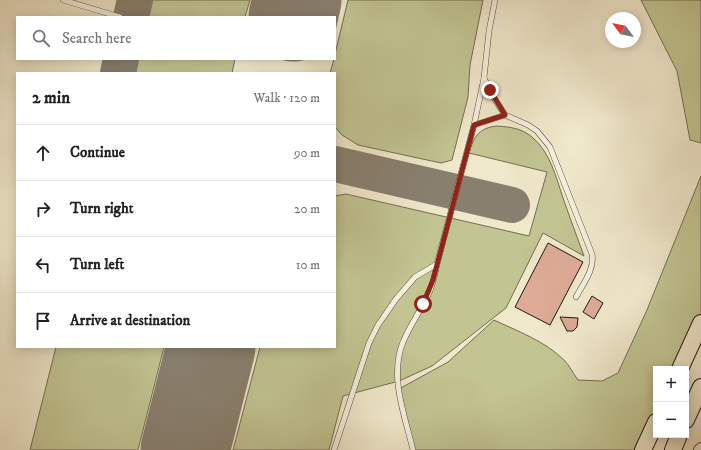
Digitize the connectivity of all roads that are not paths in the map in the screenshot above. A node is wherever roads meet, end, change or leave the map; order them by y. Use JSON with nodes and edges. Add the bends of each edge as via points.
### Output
{"nodes":[{"id":1,"x":63,"y":0,"type":"edge"},
{"id":2,"x":495,"y":0,"type":"edge"},
{"id":3,"x":117,"y":16,"type":"edge"},
{"id":4,"x":484,"y":78,"type":"junction"},
{"id":5,"x":505,"y":115,"type":"junction"},
{"id":6,"x":474,"y":125,"type":"junction"},
{"id":7,"x":437,"y":264,"type":"junction"},
{"id":8,"x":576,"y":296,"type":"dead end"},
{"id":9,"x":701,"y":323,"type":"edge"},
{"id":10,"x":681,"y":366,"type":"edge"},
{"id":11,"x":701,"y":387,"type":"edge"},
{"id":12,"x":689,"y":413,"type":"edge"},
{"id":13,"x":653,"y":428,"type":"edge"},
{"id":14,"x":678,"y":438,"type":"edge"},
{"id":15,"x":334,"y":450,"type":"edge"},
{"id":16,"x":413,"y":450,"type":"edge"},
{"id":17,"x":643,"y":450,"type":"edge"},
{"id":18,"x":672,"y":450,"type":"edge"}],
"edges":[{"from":1,"to":3,"type":"lane"},
{"from":2,"to":4,"type":"lane"},
{"from":4,"to":5,"type":"lane"},
{"from":4,"to":6,"type":"lane"},
{"from":5,"to":6,"type":"lane"},
{"from":5,"to":8,"type":"lane","via":[[537,130],[550,147],[592,254],[591,269]]},
{"from":6,"to":7,"type":"lane"},
{"from":7,"to":15,"type":"lane","via":[[415,276],[378,325],[369,343]]},
{"from":7,"to":16,"type":"lane","via":[[429,292],[403,343],[398,361],[399,389]]},
{"from":9,"to":10,"type":"main road"},
{"from":11,"to":12,"type":"main road"},
{"from":13,"to":17,"type":"main road"},
{"from":14,"to":18,"type":"main road"}]}
